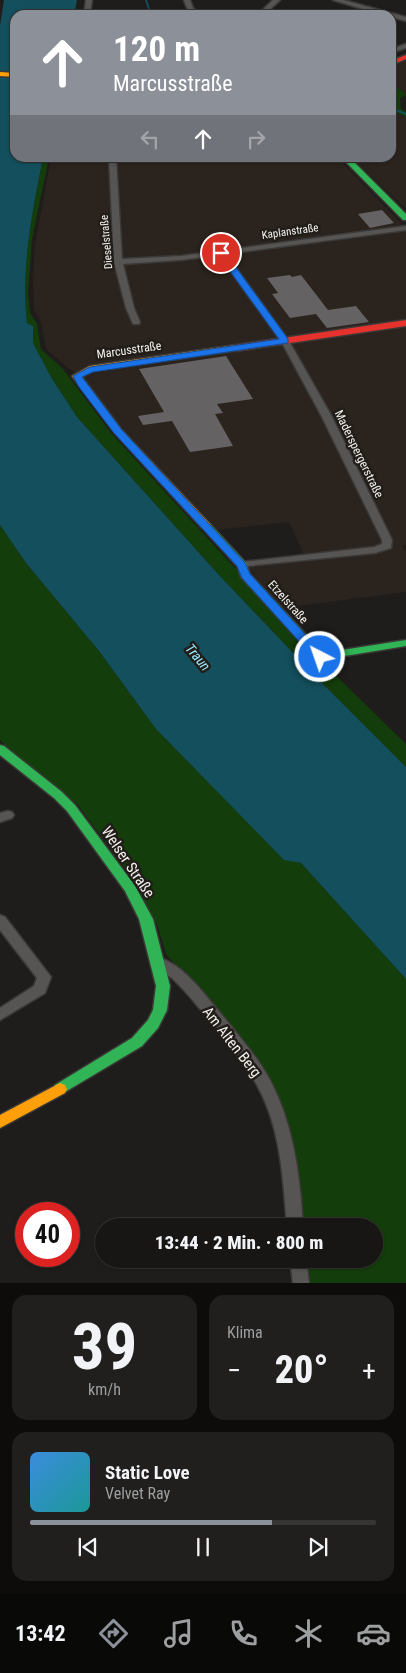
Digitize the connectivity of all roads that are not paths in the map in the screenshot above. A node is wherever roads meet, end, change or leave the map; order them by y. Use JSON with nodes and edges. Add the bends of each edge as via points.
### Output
{"nodes":[{"id":1,"x":277,"y":0,"type":"edge"},
{"id":2,"x":336,"y":0,"type":"edge"},
{"id":3,"x":266,"y":10,"type":"edge"},
{"id":4,"x":373,"y":10,"type":"edge"},
{"id":5,"x":112,"y":162,"type":"edge"},
{"id":6,"x":350,"y":162,"type":"edge"},
{"id":7,"x":406,"y":218,"type":"edge"},
{"id":8,"x":406,"y":228,"type":"edge"},
{"id":9,"x":221,"y":253,"type":"junction"},
{"id":10,"x":118,"y":262,"type":"junction"},
{"id":11,"x":136,"y":322,"type":"dead end"},
{"id":12,"x":406,"y":323,"type":"edge"},
{"id":13,"x":284,"y":341,"type":"junction"},
{"id":14,"x":242,"y":565,"type":"junction"},
{"id":15,"x":406,"y":643,"type":"edge"},
{"id":16,"x":0,"y":748,"type":"edge"},
{"id":17,"x":0,"y":920,"type":"edge"},
{"id":18,"x":158,"y":962,"type":"junction"},
{"id":19,"x":0,"y":1015,"type":"edge"},
{"id":20,"x":0,"y":1122,"type":"edge"},
{"id":21,"x":294,"y":1218,"type":"edge"},
{"id":22,"x":299,"y":1268,"type":"edge"},
{"id":23,"x":301,"y":1283,"type":"edge"}],
"edges":[{"from":1,"to":3,"type":"street"},
{"from":2,"to":4,"type":"street"},
{"from":5,"to":10,"type":"street","name":"Dieselstraße"},
{"from":6,"to":7,"type":"street"},
{"from":8,"to":9,"type":"street","name":"Kaplanstraße"},
{"from":9,"to":10,"type":"street","name":"Kaplanstraße"},
{"from":9,"to":13,"type":"street","name":"Maderspergerstraße"},
{"from":10,"to":11,"type":"street","name":"Dieselstraße"},
{"from":12,"to":13,"type":"street","name":"Marcusstraße"},
{"from":13,"to":14,"type":"street","name":"Maderspergerstraße","via":[[344,451],[387,546],[376,550]]},
{"from":13,"to":14,"type":"street","name":"Marcusstraße","via":[[156,357],[90,369],[77,376],[118,431]]},
{"from":14,"to":15,"type":"street","name":"Etzelstraße","via":[[245,575],[320,657]]},
{"from":16,"to":18,"type":"street","name":"Welser Straße","via":[[58,795],[84,824],[140,904]]},
{"from":17,"to":19,"type":"street","via":[[44,976],[40,989]]},
{"from":18,"to":20,"type":"street","name":"Welser Straße","via":[[163,986],[160,1010],[144,1036],[111,1059]]},
{"from":18,"to":21,"type":"street","name":"Am Alten Berg","via":[[178,974],[238,1044],[266,1085],[285,1141]]},
{"from":22,"to":23,"type":"street"}]}
